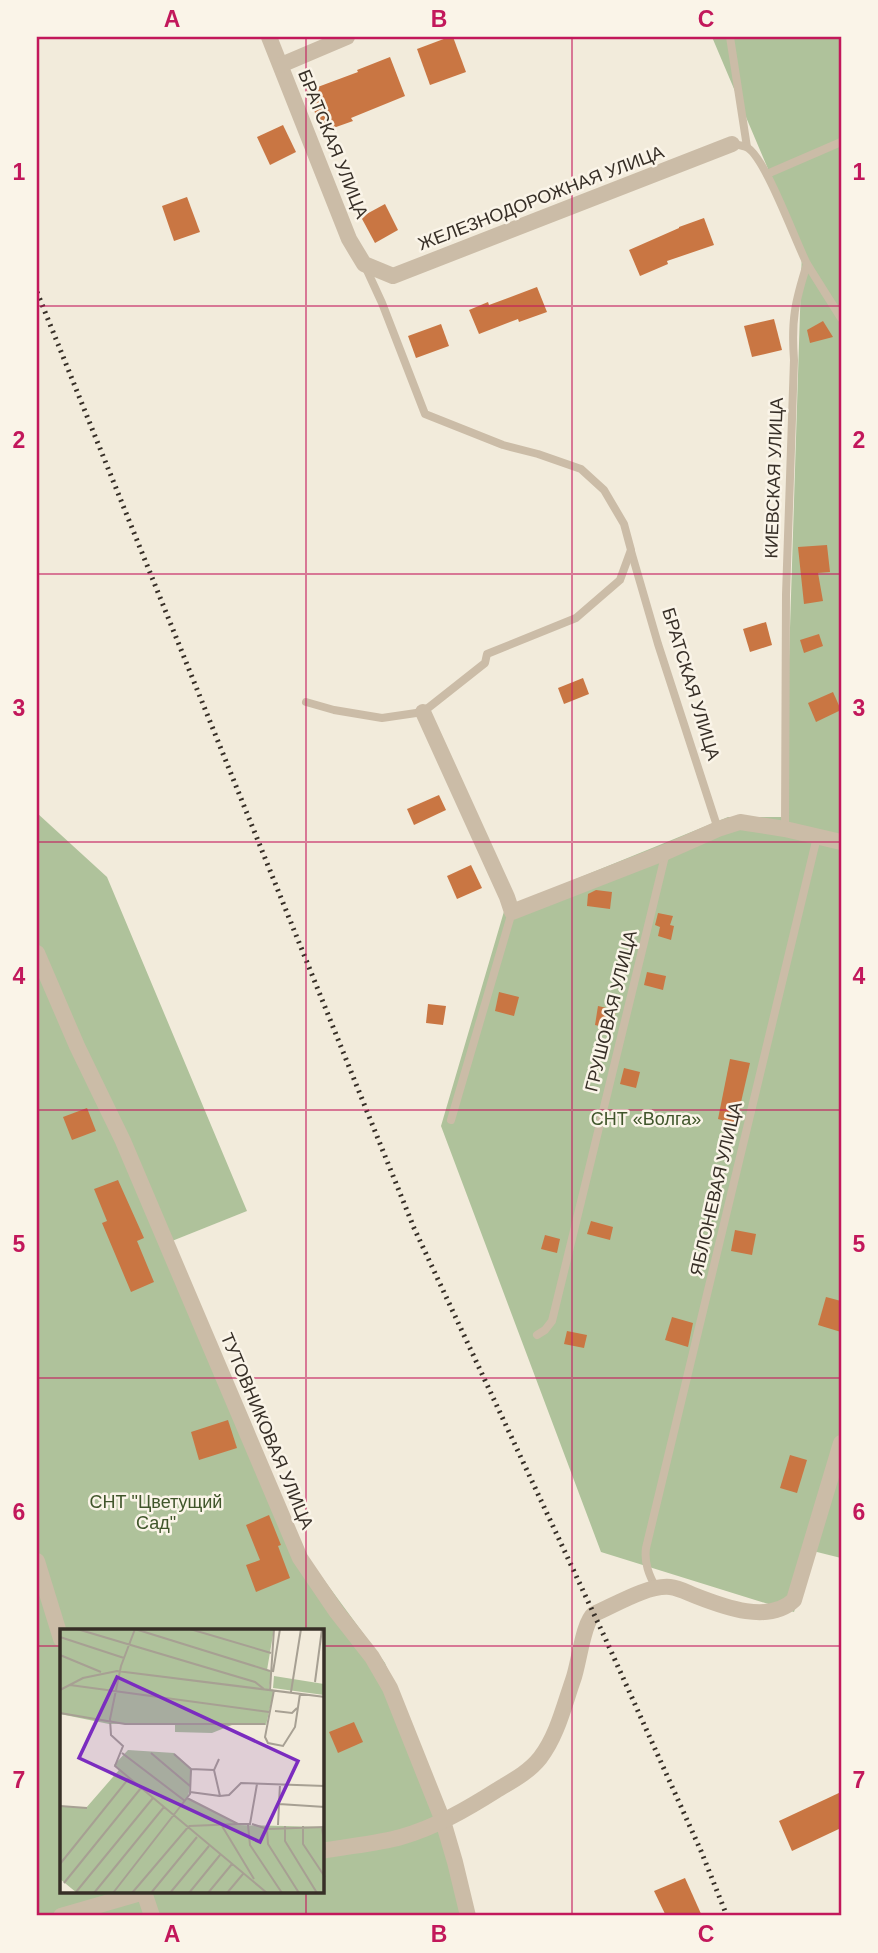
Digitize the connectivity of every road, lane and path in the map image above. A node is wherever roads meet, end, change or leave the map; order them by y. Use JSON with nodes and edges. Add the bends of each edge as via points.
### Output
{"nodes":[{"id":1,"x":269,"y":37,"type":"edge"},
{"id":2,"x":347,"y":37,"type":"edge"},
{"id":3,"x":730,"y":37,"type":"edge"},
{"id":4,"x":281,"y":65,"type":"junction"},
{"id":5,"x":841,"y":142,"type":"edge"},
{"id":6,"x":739,"y":145,"type":"junction"},
{"id":7,"x":767,"y":174,"type":"junction"},
{"id":8,"x":364,"y":264,"type":"junction"},
{"id":9,"x":807,"y":264,"type":"junction"},
{"id":10,"x":841,"y":318,"type":"edge"},
{"id":11,"x":631,"y":550,"type":"junction"},
{"id":12,"x":306,"y":702,"type":"dead end"},
{"id":13,"x":423,"y":712,"type":"junction"},
{"id":14,"x":718,"y":829,"type":"junction"},
{"id":15,"x":785,"y":829,"type":"junction"},
{"id":16,"x":817,"y":837,"type":"junction"},
{"id":17,"x":841,"y":842,"type":"edge"},
{"id":18,"x":666,"y":852,"type":"junction"},
{"id":19,"x":512,"y":912,"type":"junction"},
{"id":20,"x":37,"y":953,"type":"edge"},
{"id":21,"x":451,"y":1120,"type":"dead end"},
{"id":22,"x":537,"y":1335,"type":"dead end"},
{"id":23,"x":841,"y":1443,"type":"edge"},
{"id":24,"x":37,"y":1561,"type":"edge"},
{"id":25,"x":656,"y":1588,"type":"junction"},
{"id":26,"x":60,"y":1636,"type":"edge"},
{"id":27,"x":443,"y":1821,"type":"junction"},
{"id":28,"x":324,"y":1851,"type":"edge"},
{"id":29,"x":137,"y":1894,"type":"edge"},
{"id":30,"x":145,"y":1894,"type":"edge"},
{"id":31,"x":61,"y":1916,"type":"edge"},
{"id":32,"x":152,"y":1916,"type":"edge"},
{"id":33,"x":468,"y":1916,"type":"edge"}],
"edges":[{"from":1,"to":4,"type":"street","name":"БРАТСКАЯ УЛИЦА"},
{"from":2,"to":4,"type":"street"},
{"from":3,"to":6,"type":"lane"},
{"from":4,"to":8,"type":"street","name":"БРАТСКАЯ УЛИЦА","via":[[349,239]]},
{"from":5,"to":7,"type":"lane"},
{"from":6,"to":7,"type":"lane","via":[[757,158]]},
{"from":6,"to":8,"type":"street","name":"ЖЕЛЕЗНОДОРОЖНАЯ УЛИЦА","via":[[393,276]]},
{"from":7,"to":9,"type":"lane"},
{"from":8,"to":11,"type":"lane","name":"БРАТСКАЯ УЛИЦА","via":[[425,414],[581,469],[604,490],[624,524]]},
{"from":9,"to":10,"type":"lane"},
{"from":9,"to":15,"type":"lane","name":"КИЕВСКАЯ УЛИЦА","via":[[792,330]]},
{"from":11,"to":13,"type":"lane","via":[[620,580],[576,618],[487,654],[485,663]]},
{"from":11,"to":14,"type":"lane","name":"БРАТСКАЯ УЛИЦА"},
{"from":12,"to":13,"type":"lane","via":[[382,718]]},
{"from":13,"to":19,"type":"street"},
{"from":14,"to":15,"type":"street","via":[[740,822]]},
{"from":14,"to":18,"type":"street"},
{"from":15,"to":16,"type":"street"},
{"from":16,"to":17,"type":"street"},
{"from":16,"to":25,"type":"lane","name":"ЯБЛОНЕВАЯ УЛИЦА","via":[[646,1549],[647,1567]]},
{"from":18,"to":19,"type":"street"},
{"from":18,"to":22,"type":"lane","name":"ГРУШОВАЯ УЛИЦА","via":[[552,1321]]},
{"from":19,"to":21,"type":"lane"},
{"from":20,"to":27,"type":"street","name":"ТУТОВНИКОВАЯ УЛИЦА","via":[[123,1141],[300,1558],[390,1688]]},
{"from":23,"to":25,"type":"street","via":[[794,1600],[788,1605],[773,1612],[749,1611],[672,1587]]},
{"from":24,"to":26,"type":"street"},
{"from":25,"to":27,"type":"street","via":[[589,1618],[578,1666],[550,1743],[539,1760]]},
{"from":27,"to":28,"type":"street","via":[[399,1837]]},
{"from":27,"to":33,"type":"street","name":"ТУТОВНИКОВАЯ УЛИЦА"},
{"from":29,"to":31,"type":"street"},
{"from":30,"to":32,"type":"street"}]}
